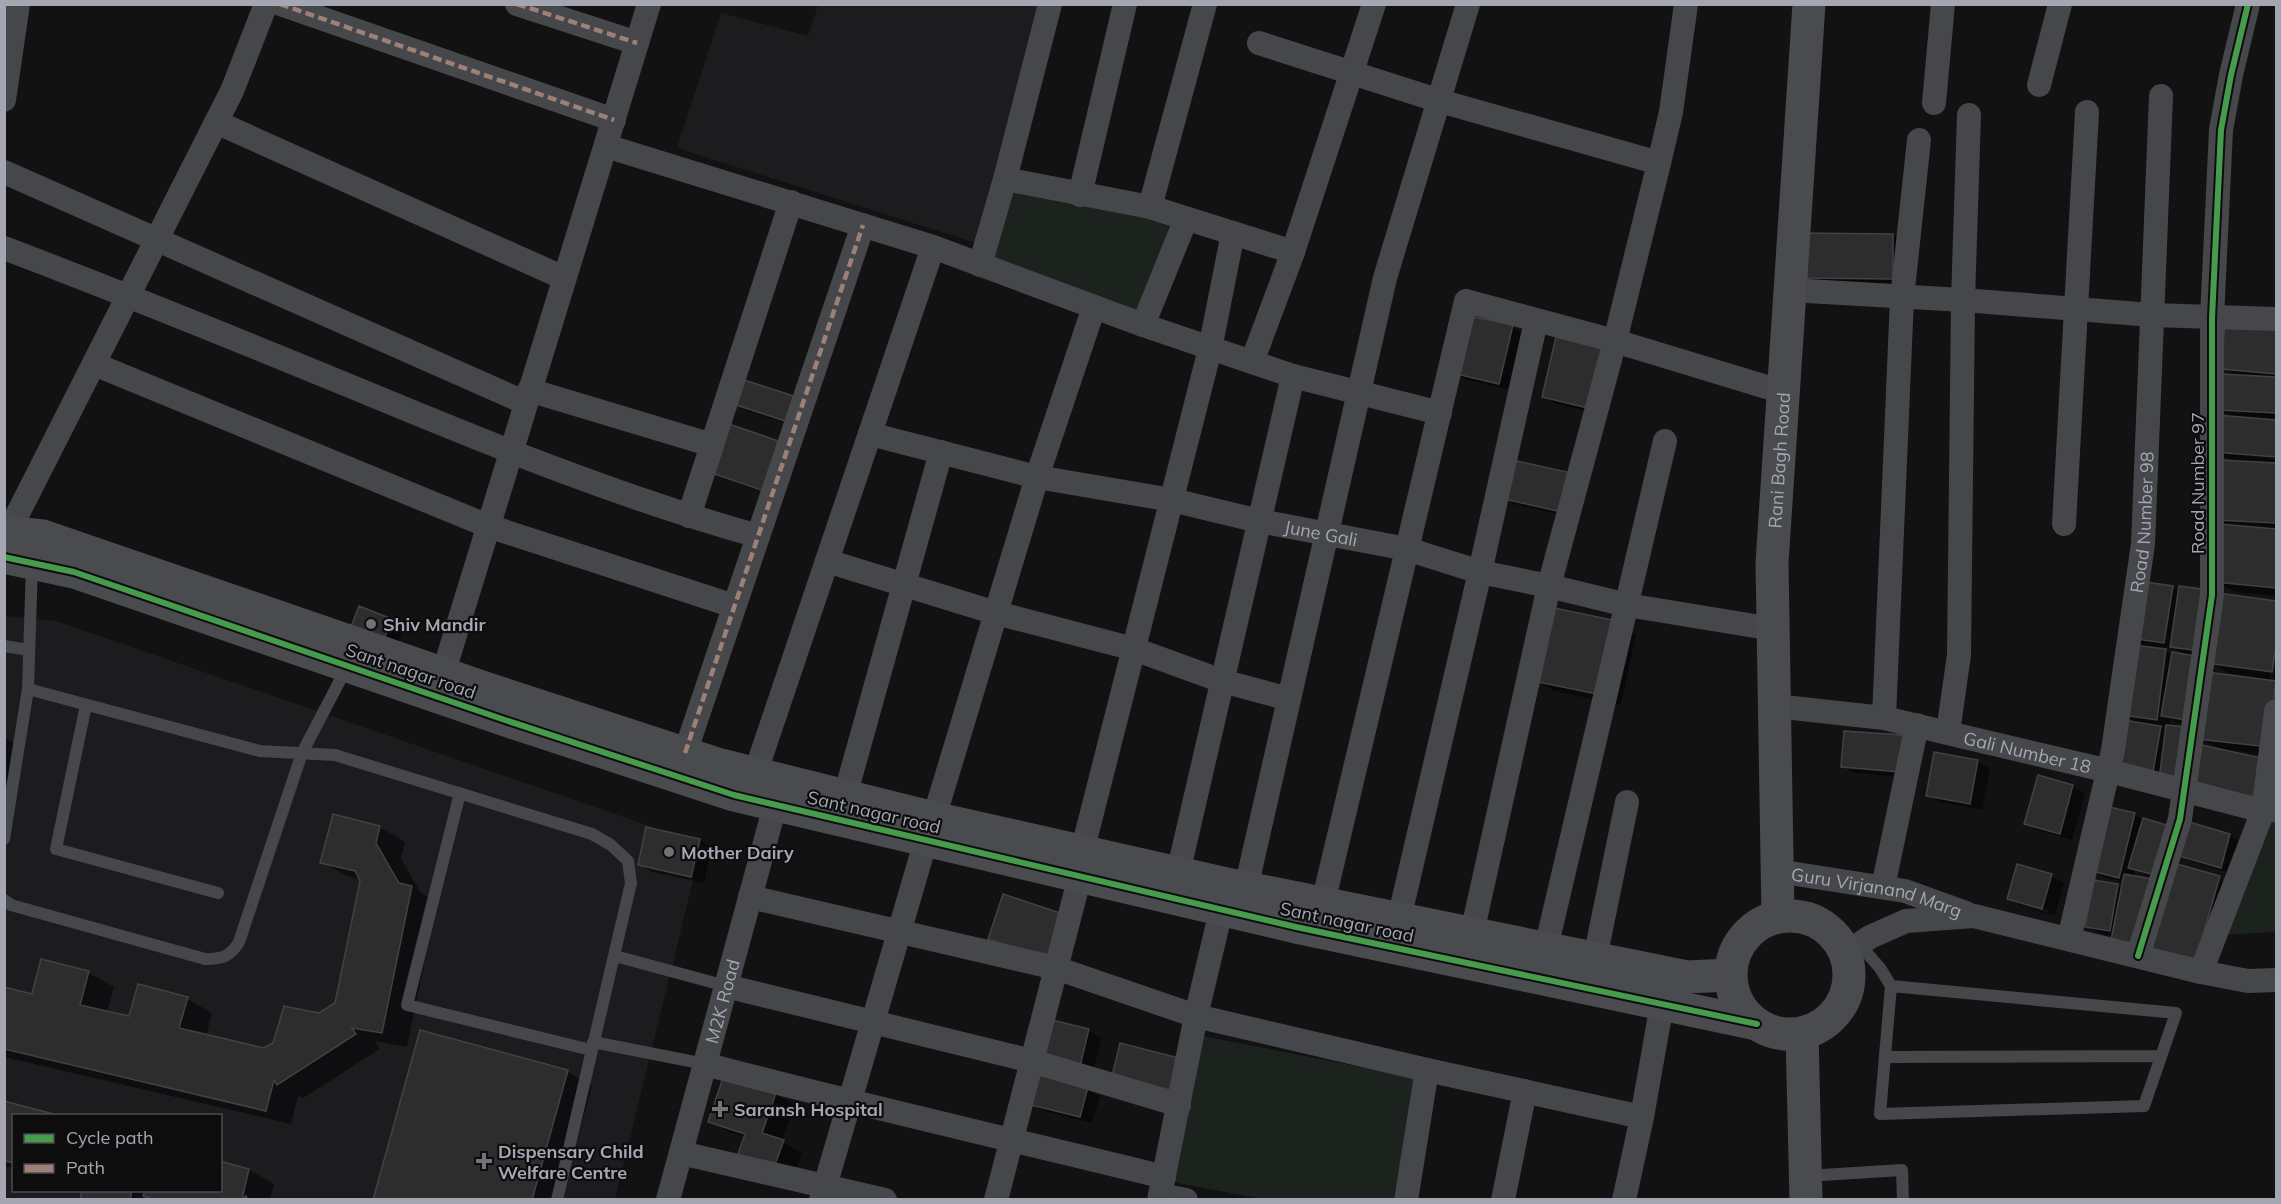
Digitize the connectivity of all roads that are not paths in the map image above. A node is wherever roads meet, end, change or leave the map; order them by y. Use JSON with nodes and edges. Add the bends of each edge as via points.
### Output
{"nodes":[{"id":1,"x":18,"y":4,"type":"edge"},
{"id":2,"x":266,"y":4,"type":"edge"},
{"id":3,"x":280,"y":4,"type":"edge"},
{"id":4,"x":517,"y":4,"type":"edge"},
{"id":5,"x":649,"y":4,"type":"edge"},
{"id":6,"x":1050,"y":4,"type":"edge"},
{"id":7,"x":1125,"y":4,"type":"edge"},
{"id":8,"x":1205,"y":4,"type":"edge"},
{"id":9,"x":1374,"y":4,"type":"edge"},
{"id":10,"x":1468,"y":4,"type":"edge"},
{"id":11,"x":1686,"y":4,"type":"edge"},
{"id":12,"x":1809,"y":4,"type":"edge"},
{"id":13,"x":1943,"y":4,"type":"edge"},
{"id":14,"x":2060,"y":4,"type":"edge"},
{"id":15,"x":2248,"y":4,"type":"edge"},
{"id":16,"x":637,"y":43,"type":"junction"},
{"id":17,"x":1259,"y":43,"type":"dead end"},
{"id":18,"x":1351,"y":74,"type":"junction"},
{"id":19,"x":2039,"y":85,"type":"dead end"},
{"id":20,"x":2160,"y":96,"type":"dead end"},
{"id":21,"x":4,"y":100,"type":"edge"},
{"id":22,"x":1440,"y":101,"type":"junction"},
{"id":23,"x":1934,"y":103,"type":"dead end"},
{"id":24,"x":2087,"y":112,"type":"dead end"},
{"id":25,"x":1969,"y":115,"type":"dead end"},
{"id":26,"x":614,"y":120,"type":"junction"},
{"id":27,"x":216,"y":123,"type":"junction"},
{"id":28,"x":1919,"y":140,"type":"dead end"},
{"id":29,"x":606,"y":146,"type":"junction"},
{"id":30,"x":1659,"y":163,"type":"junction"},
{"id":31,"x":4,"y":172,"type":"edge"},
{"id":32,"x":1005,"y":179,"type":"junction"},
{"id":33,"x":1080,"y":195,"type":"junction"},
{"id":34,"x":791,"y":202,"type":"junction"},
{"id":35,"x":1150,"y":207,"type":"junction"},
{"id":36,"x":1186,"y":219,"type":"junction"},
{"id":37,"x":863,"y":225,"type":"junction"},
{"id":38,"x":1233,"y":233,"type":"junction"},
{"id":39,"x":157,"y":239,"type":"junction"},
{"id":40,"x":933,"y":247,"type":"junction"},
{"id":41,"x":4,"y":248,"type":"edge"},
{"id":42,"x":1293,"y":252,"type":"junction"},
{"id":43,"x":980,"y":265,"type":"junction"},
{"id":44,"x":564,"y":278,"type":"junction"},
{"id":45,"x":1790,"y":290,"type":"junction"},
{"id":46,"x":129,"y":295,"type":"junction"},
{"id":47,"x":1902,"y":298,"type":"junction"},
{"id":48,"x":1964,"y":300,"type":"junction"},
{"id":49,"x":1094,"y":307,"type":"junction"},
{"id":50,"x":2076,"y":310,"type":"junction"},
{"id":51,"x":2152,"y":315,"type":"junction"},
{"id":52,"x":2212,"y":318,"type":"junction"},
{"id":53,"x":2277,"y":319,"type":"edge"},
{"id":54,"x":1536,"y":321,"type":"junction"},
{"id":55,"x":1143,"y":326,"type":"junction"},
{"id":56,"x":1615,"y":341,"type":"junction"},
{"id":57,"x":1210,"y":349,"type":"junction"},
{"id":58,"x":1252,"y":362,"type":"junction"},
{"id":59,"x":94,"y":364,"type":"junction"},
{"id":60,"x":1293,"y":376,"type":"junction"},
{"id":61,"x":1359,"y":392,"type":"junction"},
{"id":62,"x":1783,"y":392,"type":"junction"},
{"id":63,"x":527,"y":396,"type":"junction"},
{"id":64,"x":1440,"y":413,"type":"junction"},
{"id":65,"x":870,"y":434,"type":"junction"},
{"id":66,"x":1665,"y":441,"type":"dead end"},
{"id":67,"x":712,"y":445,"type":"junction"},
{"id":68,"x":511,"y":452,"type":"junction"},
{"id":69,"x":941,"y":453,"type":"junction"},
{"id":70,"x":1037,"y":477,"type":"junction"},
{"id":71,"x":1172,"y":500,"type":"junction"},
{"id":72,"x":688,"y":516,"type":"junction"},
{"id":73,"x":1259,"y":521,"type":"junction"},
{"id":74,"x":2064,"y":524,"type":"dead end"},
{"id":75,"x":488,"y":526,"type":"junction"},
{"id":76,"x":1327,"y":532,"type":"junction"},
{"id":77,"x":758,"y":536,"type":"junction"},
{"id":78,"x":21,"y":546,"type":"edge"},
{"id":79,"x":1407,"y":549,"type":"junction"},
{"id":80,"x":827,"y":561,"type":"junction"},
{"id":81,"x":1480,"y":572,"type":"junction"},
{"id":82,"x":905,"y":585,"type":"junction"},
{"id":83,"x":1549,"y":586,"type":"junction"},
{"id":84,"x":1627,"y":605,"type":"junction"},
{"id":85,"x":734,"y":606,"type":"junction"},
{"id":86,"x":996,"y":614,"type":"junction"},
{"id":87,"x":1773,"y":629,"type":"junction"},
{"id":88,"x":4,"y":646,"type":"edge"},
{"id":89,"x":29,"y":650,"type":"junction"},
{"id":90,"x":1134,"y":650,"type":"junction"},
{"id":91,"x":348,"y":665,"type":"junction"},
{"id":92,"x":443,"y":674,"type":"junction"},
{"id":93,"x":1222,"y":681,"type":"junction"},
{"id":94,"x":28,"y":689,"type":"junction"},
{"id":95,"x":1289,"y":699,"type":"junction"},
{"id":96,"x":86,"y":705,"type":"junction"},
{"id":97,"x":1774,"y":706,"type":"junction"},
{"id":98,"x":2277,"y":711,"type":"edge"},
{"id":99,"x":1884,"y":718,"type":"junction"},
{"id":100,"x":1917,"y":725,"type":"junction"},
{"id":101,"x":1948,"y":732,"type":"junction"},
{"id":102,"x":302,"y":753,"type":"junction"},
{"id":103,"x":685,"y":753,"type":"junction"},
{"id":104,"x":2109,"y":771,"type":"junction"},
{"id":105,"x":771,"y":786,"type":"junction"},
{"id":106,"x":2184,"y":790,"type":"junction"},
{"id":107,"x":460,"y":793,"type":"junction"},
{"id":108,"x":845,"y":796,"type":"junction"},
{"id":109,"x":1627,"y":802,"type":"dead end"},
{"id":110,"x":2270,"y":811,"type":"edge"},
{"id":111,"x":930,"y":829,"type":"junction"},
{"id":112,"x":4,"y":839,"type":"edge"},
{"id":113,"x":1081,"y":864,"type":"junction"},
{"id":114,"x":1777,"y":871,"type":"junction"},
{"id":115,"x":1178,"y":873,"type":"junction"},
{"id":116,"x":1883,"y":887,"type":"junction"},
{"id":117,"x":218,"y":893,"type":"dead end"},
{"id":118,"x":1231,"y":894,"type":"junction"},
{"id":119,"x":750,"y":897,"type":"junction"},
{"id":120,"x":4,"y":900,"type":"edge"},
{"id":121,"x":1323,"y":903,"type":"junction"},
{"id":122,"x":1778,"y":916,"type":"junction"},
{"id":123,"x":1974,"y":916,"type":"junction"},
{"id":124,"x":1399,"y":919,"type":"junction"},
{"id":125,"x":899,"y":931,"type":"junction"},
{"id":126,"x":1472,"y":933,"type":"junction"},
{"id":127,"x":2069,"y":939,"type":"junction"},
{"id":128,"x":1546,"y":948,"type":"junction"},
{"id":129,"x":1852,"y":949,"type":"junction"},
{"id":130,"x":615,"y":956,"type":"junction"},
{"id":131,"x":2138,"y":956,"type":"junction"},
{"id":132,"x":1595,"y":958,"type":"junction"},
{"id":133,"x":1056,"y":968,"type":"junction"},
{"id":134,"x":2201,"y":972,"type":"junction"},
{"id":135,"x":1730,"y":975,"type":"junction"},
{"id":136,"x":2277,"y":980,"type":"edge"},
{"id":137,"x":1891,"y":986,"type":"junction"},
{"id":138,"x":726,"y":987,"type":"junction"},
{"id":139,"x":1662,"y":1004,"type":"junction"},
{"id":140,"x":1196,"y":1016,"type":"junction"},
{"id":141,"x":872,"y":1023,"type":"junction"},
{"id":142,"x":1757,"y":1024,"type":"junction"},
{"id":143,"x":1802,"y":1033,"type":"junction"},
{"id":144,"x":592,"y":1046,"type":"junction"},
{"id":145,"x":2161,"y":1056,"type":"junction"},
{"id":146,"x":1885,"y":1057,"type":"junction"},
{"id":147,"x":1032,"y":1061,"type":"junction"},
{"id":148,"x":705,"y":1064,"type":"junction"},
{"id":149,"x":1427,"y":1070,"type":"junction"},
{"id":150,"x":1525,"y":1091,"type":"junction"},
{"id":151,"x":848,"y":1102,"type":"junction"},
{"id":152,"x":1179,"y":1105,"type":"junction"},
{"id":153,"x":1642,"y":1117,"type":"junction"},
{"id":154,"x":1012,"y":1140,"type":"junction"},
{"id":155,"x":681,"y":1153,"type":"junction"},
{"id":156,"x":1806,"y":1188,"type":"edge"},
{"id":157,"x":1161,"y":1191,"type":"edge"},
{"id":158,"x":822,"y":1193,"type":"edge"},
{"id":159,"x":557,"y":1200,"type":"edge"},
{"id":160,"x":668,"y":1200,"type":"edge"},
{"id":161,"x":885,"y":1200,"type":"edge"},
{"id":162,"x":996,"y":1200,"type":"edge"},
{"id":163,"x":1186,"y":1200,"type":"edge"},
{"id":164,"x":1406,"y":1200,"type":"edge"},
{"id":165,"x":1503,"y":1200,"type":"edge"},
{"id":166,"x":1624,"y":1200,"type":"edge"},
{"id":167,"x":1903,"y":1200,"type":"edge"}],
"edges":[{"from":1,"to":21,"type":"street"},
{"from":2,"to":27,"type":"street"},
{"from":3,"to":26,"type":"street"},
{"from":4,"to":16,"type":"street"},
{"from":5,"to":16,"type":"street"},
{"from":6,"to":32,"type":"street"},
{"from":7,"to":33,"type":"street"},
{"from":8,"to":35,"type":"street"},
{"from":9,"to":18,"type":"street"},
{"from":10,"to":22,"type":"street"},
{"from":11,"to":30,"type":"street","via":[[1671,112]]},
{"from":12,"to":45,"type":"street","name":"Rani Bagh Road"},
{"from":13,"to":23,"type":"street"},
{"from":14,"to":19,"type":"street"},
{"from":15,"to":52,"type":"street","name":"Road Number 97","via":[[2221,130]]},
{"from":16,"to":26,"type":"street"},
{"from":17,"to":18,"type":"street"},
{"from":18,"to":22,"type":"street"},
{"from":18,"to":42,"type":"street"},
{"from":20,"to":51,"type":"street","name":"Road Number 98"},
{"from":22,"to":30,"type":"street"},
{"from":22,"to":61,"type":"street","via":[[1385,278]]},
{"from":24,"to":50,"type":"street"},
{"from":25,"to":48,"type":"street"},
{"from":26,"to":29,"type":"street"},
{"from":27,"to":39,"type":"street"},
{"from":27,"to":44,"type":"street"},
{"from":28,"to":47,"type":"street"},
{"from":29,"to":34,"type":"street"},
{"from":29,"to":44,"type":"street"},
{"from":30,"to":56,"type":"street"},
{"from":31,"to":39,"type":"street"},
{"from":32,"to":33,"type":"street"},
{"from":32,"to":43,"type":"street"},
{"from":33,"to":35,"type":"street"},
{"from":34,"to":37,"type":"street"},
{"from":34,"to":67,"type":"street"},
{"from":35,"to":36,"type":"street"},
{"from":36,"to":38,"type":"street"},
{"from":36,"to":55,"type":"street"},
{"from":37,"to":40,"type":"street"},
{"from":37,"to":77,"type":"street"},
{"from":38,"to":42,"type":"street"},
{"from":38,"to":57,"type":"street"},
{"from":39,"to":46,"type":"street"},
{"from":39,"to":63,"type":"street"},
{"from":40,"to":43,"type":"street"},
{"from":40,"to":65,"type":"street","name":"M2K Road"},
{"from":41,"to":46,"type":"street"},
{"from":42,"to":58,"type":"street"},
{"from":43,"to":49,"type":"street"},
{"from":44,"to":63,"type":"street"},
{"from":45,"to":47,"type":"street"},
{"from":45,"to":62,"type":"street","name":"Rani Bagh Road"},
{"from":46,"to":59,"type":"street"},
{"from":46,"to":68,"type":"street"},
{"from":47,"to":48,"type":"street"},
{"from":47,"to":99,"type":"street"},
{"from":48,"to":50,"type":"street"},
{"from":48,"to":101,"type":"street","via":[[1959,655]]},
{"from":49,"to":55,"type":"street"},
{"from":49,"to":70,"type":"street"},
{"from":50,"to":51,"type":"street"},
{"from":50,"to":74,"type":"street"},
{"from":51,"to":52,"type":"street"},
{"from":51,"to":104,"type":"street","name":"Road Number 98","via":[[2143,544]]},
{"from":52,"to":53,"type":"street"},
{"from":52,"to":106,"type":"street","name":"Road Number 97","via":[[2212,595]]},
{"from":54,"to":56,"type":"street"},
{"from":54,"to":64,"type":"street","via":[[1466,301]]},
{"from":54,"to":81,"type":"street"},
{"from":55,"to":57,"type":"street"},
{"from":56,"to":62,"type":"street"},
{"from":56,"to":83,"type":"street"},
{"from":57,"to":58,"type":"street"},
{"from":57,"to":71,"type":"street"},
{"from":58,"to":60,"type":"street"},
{"from":59,"to":75,"type":"street"},
{"from":59,"to":78,"type":"street"},
{"from":60,"to":61,"type":"street"},
{"from":60,"to":73,"type":"street"},
{"from":61,"to":64,"type":"street"},
{"from":61,"to":76,"type":"street"},
{"from":62,"to":87,"type":"street","name":"Rani Bagh Road","via":[[1772,563]]},
{"from":63,"to":67,"type":"street"},
{"from":63,"to":68,"type":"street"},
{"from":64,"to":79,"type":"street"},
{"from":65,"to":69,"type":"street","name":"June Gali"},
{"from":65,"to":80,"type":"street","name":"M2K Road"},
{"from":66,"to":84,"type":"street"},
{"from":67,"to":72,"type":"street"},
{"from":68,"to":72,"type":"street"},
{"from":68,"to":75,"type":"street"},
{"from":69,"to":70,"type":"street","name":"June Gali"},
{"from":69,"to":82,"type":"street"},
{"from":70,"to":71,"type":"street","name":"June Gali"},
{"from":70,"to":86,"type":"street"},
{"from":71,"to":73,"type":"street","name":"June Gali"},
{"from":71,"to":90,"type":"street"},
{"from":72,"to":77,"type":"street"},
{"from":73,"to":76,"type":"street","name":"June Gali"},
{"from":73,"to":93,"type":"street"},
{"from":75,"to":85,"type":"street"},
{"from":75,"to":92,"type":"street"},
{"from":76,"to":79,"type":"street","name":"June Gali"},
{"from":76,"to":95,"type":"street"},
{"from":77,"to":85,"type":"street"},
{"from":78,"to":89,"type":"lane"},
{"from":78,"to":91,"type":"street","name":"Sant nagar road","via":[[74,572]]},
{"from":78,"to":92,"type":"street","name":"Sant nagar road","via":[[43,536]]},
{"from":79,"to":81,"type":"street","name":"June Gali"},
{"from":79,"to":121,"type":"street"},
{"from":80,"to":82,"type":"street"},
{"from":80,"to":105,"type":"street","name":"M2K Road"},
{"from":81,"to":83,"type":"street","name":"June Gali"},
{"from":81,"to":124,"type":"street"},
{"from":82,"to":86,"type":"street"},
{"from":82,"to":108,"type":"street"},
{"from":83,"to":84,"type":"street","name":"June Gali"},
{"from":83,"to":126,"type":"street"},
{"from":84,"to":87,"type":"street","name":"June Gali"},
{"from":84,"to":128,"type":"street"},
{"from":85,"to":103,"type":"street"},
{"from":86,"to":90,"type":"street"},
{"from":86,"to":111,"type":"street"},
{"from":87,"to":97,"type":"street","name":"Rani Bagh Road"},
{"from":88,"to":89,"type":"lane"},
{"from":89,"to":94,"type":"lane"},
{"from":90,"to":93,"type":"street"},
{"from":90,"to":113,"type":"street"},
{"from":91,"to":102,"type":"lane"},
{"from":91,"to":105,"type":"street","name":"Sant nagar road","via":[[712,788]]},
{"from":92,"to":103,"type":"street","name":"Sant nagar road"},
{"from":93,"to":95,"type":"street"},
{"from":93,"to":115,"type":"street"},
{"from":94,"to":96,"type":"lane"},
{"from":94,"to":112,"type":"lane"},
{"from":95,"to":118,"type":"street"},
{"from":96,"to":102,"type":"lane","via":[[260,751]]},
{"from":96,"to":117,"type":"lane","via":[[56,849]]},
{"from":97,"to":99,"type":"street","name":"Gali Number 18"},
{"from":97,"to":114,"type":"street","name":"Rani Bagh Road"},
{"from":98,"to":110,"type":"street"},
{"from":99,"to":100,"type":"street","name":"Gali Number 18"},
{"from":100,"to":101,"type":"street","name":"Gali Number 18"},
{"from":100,"to":116,"type":"street"},
{"from":101,"to":104,"type":"street","name":"Gali Number 18"},
{"from":102,"to":107,"type":"lane","via":[[335,755]]},
{"from":102,"to":120,"type":"lane","via":[[239,942],[232,953],[220,959],[205,959]]},
{"from":103,"to":105,"type":"street","name":"Sant nagar road"},
{"from":104,"to":106,"type":"street","name":"Gali Number 18"},
{"from":104,"to":127,"type":"street","name":"Road Number 98"},
{"from":105,"to":108,"type":"street","name":"Sant nagar road"},
{"from":105,"to":111,"type":"street","name":"Sant nagar road"},
{"from":105,"to":119,"type":"street","name":"M2K Road"},
{"from":106,"to":110,"type":"street","name":"Gali Number 18"},
{"from":106,"to":131,"type":"street","name":"Road Number 97","via":[[2180,819]]},
{"from":107,"to":130,"type":"lane","via":[[592,834],[628,861],[631,883]]},
{"from":107,"to":144,"type":"lane","via":[[407,1005]]},
{"from":108,"to":111,"type":"street","name":"Sant nagar road"},
{"from":109,"to":132,"type":"street"},
{"from":110,"to":134,"type":"street"},
{"from":111,"to":113,"type":"street","name":"Sant nagar road"},
{"from":111,"to":125,"type":"street"},
{"from":113,"to":115,"type":"street","name":"Sant nagar road"},
{"from":113,"to":118,"type":"street","name":"Sant nagar road"},
{"from":113,"to":133,"type":"street"},
{"from":114,"to":116,"type":"street","name":"Guru Virjanand Marg"},
{"from":114,"to":122,"type":"street","name":"Rani Bagh Road"},
{"from":115,"to":118,"type":"street","name":"Sant nagar road"},
{"from":116,"to":123,"type":"street","name":"Guru Virjanand Marg"},
{"from":118,"to":121,"type":"street","name":"Sant nagar road"},
{"from":118,"to":139,"type":"street","name":"Sant nagar road"},
{"from":118,"to":140,"type":"street"},
{"from":119,"to":125,"type":"street"},
{"from":119,"to":138,"type":"street","name":"M2K Road"},
{"from":121,"to":124,"type":"street","name":"Sant nagar road"},
{"from":122,"to":129,"type":"street","via":[[1797,915],[1823,925]]},
{"from":122,"to":135,"type":"street","via":[[1757,925],[1740,942],[1732,958]]},
{"from":123,"to":127,"type":"street","name":"Guru Virjanand Marg"},
{"from":123,"to":129,"type":"street","name":"Guru Virjanand Marg","via":[[1906,921]]},
{"from":124,"to":126,"type":"street","name":"Sant nagar road"},
{"from":125,"to":133,"type":"street"},
{"from":125,"to":141,"type":"street"},
{"from":126,"to":128,"type":"street","name":"Sant nagar road"},
{"from":127,"to":131,"type":"street","name":"Guru Virjanand Marg"},
{"from":128,"to":132,"type":"street","name":"Sant nagar road"},
{"from":129,"to":137,"type":"lane","via":[[1880,968]]},
{"from":129,"to":143,"type":"street","via":[[1849,986],[1840,1007],[1827,1022]]},
{"from":130,"to":138,"type":"lane"},
{"from":130,"to":144,"type":"lane"},
{"from":131,"to":134,"type":"street","name":"Guru Virjanand Marg"},
{"from":132,"to":135,"type":"street","name":"Sant nagar road","via":[[1687,977]]},
{"from":133,"to":140,"type":"street"},
{"from":133,"to":147,"type":"street"},
{"from":134,"to":136,"type":"street","name":"Guru Virjanand Marg","via":[[2248,981]]},
{"from":135,"to":142,"type":"street","via":[[1735,998]]},
{"from":137,"to":145,"type":"lane","via":[[2176,1013]]},
{"from":137,"to":146,"type":"lane"},
{"from":138,"to":141,"type":"street"},
{"from":138,"to":148,"type":"street","name":"M2K Road"},
{"from":139,"to":142,"type":"street","name":"Sant nagar road"},
{"from":139,"to":153,"type":"street"},
{"from":140,"to":149,"type":"street"},
{"from":140,"to":152,"type":"street"},
{"from":141,"to":147,"type":"street"},
{"from":141,"to":151,"type":"street"},
{"from":142,"to":143,"type":"street","via":[[1781,1034]]},
{"from":143,"to":156,"type":"street"},
{"from":144,"to":148,"type":"lane"},
{"from":144,"to":159,"type":"lane"},
{"from":145,"to":146,"type":"lane"},
{"from":145,"to":146,"type":"lane","via":[[2144,1106],[1880,1114]]},
{"from":147,"to":152,"type":"street"},
{"from":147,"to":154,"type":"street"},
{"from":148,"to":151,"type":"street"},
{"from":148,"to":155,"type":"street","name":"M2K Road"},
{"from":149,"to":150,"type":"street"},
{"from":149,"to":164,"type":"street"},
{"from":150,"to":153,"type":"street"},
{"from":150,"to":165,"type":"street"},
{"from":151,"to":154,"type":"street"},
{"from":151,"to":158,"type":"street"},
{"from":152,"to":157,"type":"street"},
{"from":153,"to":166,"type":"street"},
{"from":154,"to":157,"type":"street"},
{"from":154,"to":162,"type":"street"},
{"from":155,"to":158,"type":"street"},
{"from":155,"to":160,"type":"street","name":"M2K Road"},
{"from":156,"to":167,"type":"lane","via":[[1902,1170]]},
{"from":157,"to":163,"type":"street"},
{"from":158,"to":161,"type":"street"}]}
